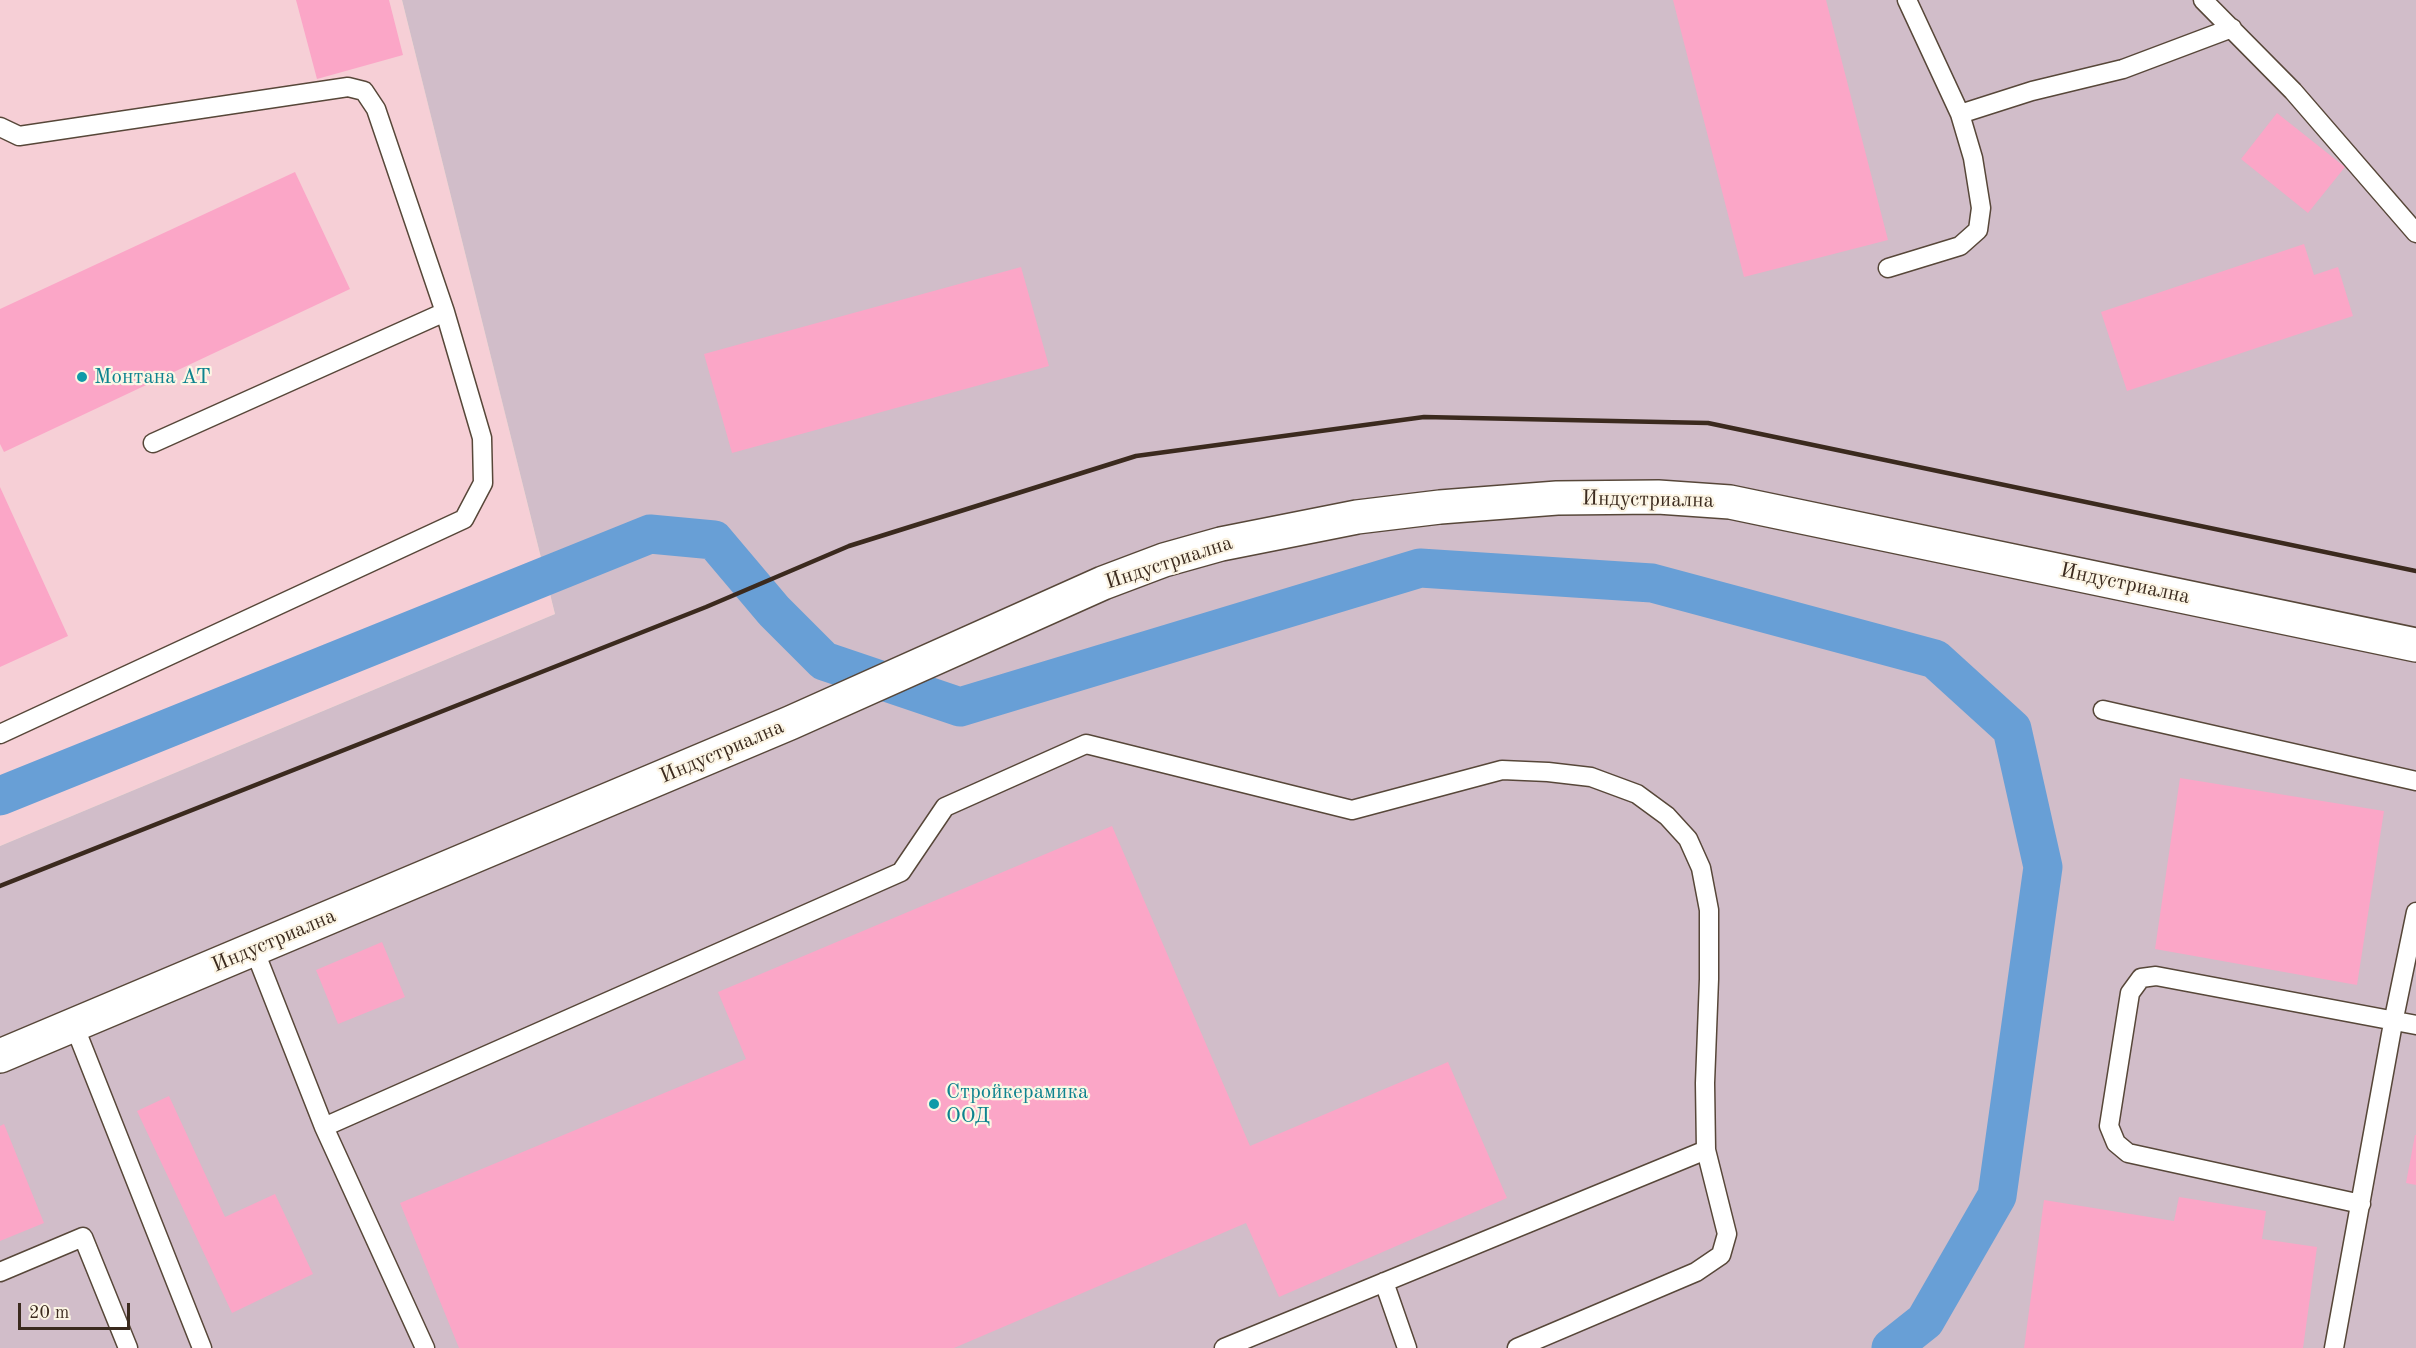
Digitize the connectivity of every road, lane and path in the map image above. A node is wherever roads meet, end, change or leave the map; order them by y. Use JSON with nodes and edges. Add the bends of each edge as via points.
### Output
{"nodes":[{"id":1,"x":1907,"y":0,"type":"edge"},
{"id":2,"x":2203,"y":0,"type":"edge"},
{"id":3,"x":2232,"y":27,"type":"junction"},
{"id":4,"x":1960,"y":114,"type":"junction"},
{"id":5,"x":0,"y":127,"type":"edge"},
{"id":6,"x":2416,"y":233,"type":"edge"},
{"id":7,"x":1888,"y":268,"type":"dead end"},
{"id":8,"x":446,"y":312,"type":"junction"},
{"id":9,"x":153,"y":443,"type":"dead end"},
{"id":10,"x":2416,"y":645,"type":"edge"},
{"id":11,"x":2103,"y":710,"type":"dead end"},
{"id":12,"x":0,"y":734,"type":"edge"},
{"id":13,"x":2416,"y":782,"type":"edge"},
{"id":14,"x":2416,"y":912,"type":"edge"},
{"id":15,"x":254,"y":949,"type":"junction"},
{"id":16,"x":2393,"y":1023,"type":"junction"},
{"id":17,"x":74,"y":1025,"type":"junction"},
{"id":18,"x":2416,"y":1025,"type":"edge"},
{"id":19,"x":0,"y":1056,"type":"edge"},
{"id":20,"x":324,"y":1127,"type":"junction"},
{"id":21,"x":1707,"y":1150,"type":"junction"},
{"id":22,"x":2361,"y":1204,"type":"junction"},
{"id":23,"x":0,"y":1272,"type":"edge"},
{"id":24,"x":1384,"y":1282,"type":"junction"},
{"id":25,"x":128,"y":1348,"type":"edge"},
{"id":26,"x":202,"y":1348,"type":"edge"},
{"id":27,"x":425,"y":1348,"type":"edge"},
{"id":28,"x":1224,"y":1348,"type":"edge"},
{"id":29,"x":1407,"y":1348,"type":"edge"},
{"id":30,"x":1517,"y":1348,"type":"edge"},
{"id":31,"x":2334,"y":1348,"type":"edge"}],
"edges":[{"from":1,"to":4,"type":"lane"},
{"from":2,"to":3,"type":"lane"},
{"from":3,"to":4,"type":"lane","via":[[2123,69],[2032,91]]},
{"from":3,"to":6,"type":"lane"},
{"from":4,"to":7,"type":"lane","via":[[1973,158],[1981,208],[1978,230],[1960,246]]},
{"from":5,"to":8,"type":"lane","via":[[19,136],[348,87],[364,91],[376,109]]},
{"from":8,"to":9,"type":"lane"},
{"from":8,"to":12,"type":"lane","via":[[482,438],[483,483],[464,519]]},
{"from":10,"to":15,"type":"street","name":"Индустриална","via":[[1730,502],[1658,497],[1557,498],[1357,517],[1221,544],[1103,583],[790,723]]},
{"from":11,"to":13,"type":"lane"},
{"from":14,"to":16,"type":"lane"},
{"from":15,"to":17,"type":"street","name":"Индустриална"},
{"from":15,"to":20,"type":"lane"},
{"from":16,"to":18,"type":"lane"},
{"from":16,"to":22,"type":"lane"},
{"from":16,"to":22,"type":"lane","via":[[2156,976],[2141,978],[2130,993],[2109,1126],[2116,1143],[2128,1153]]},
{"from":17,"to":19,"type":"street","name":"Индустриална"},
{"from":17,"to":26,"type":"lane"},
{"from":20,"to":21,"type":"lane","via":[[901,872],[945,807],[1086,744],[1352,810],[1502,770],[1591,777],[1637,794],[1667,816],[1688,839],[1703,878],[1709,910]]},
{"from":20,"to":27,"type":"lane"},
{"from":21,"to":24,"type":"lane"},
{"from":21,"to":30,"type":"lane","via":[[1727,1234],[1720,1255],[1696,1272]]},
{"from":22,"to":31,"type":"lane"},
{"from":23,"to":25,"type":"lane","via":[[83,1237]]},
{"from":24,"to":28,"type":"lane"},
{"from":24,"to":29,"type":"lane"}]}
